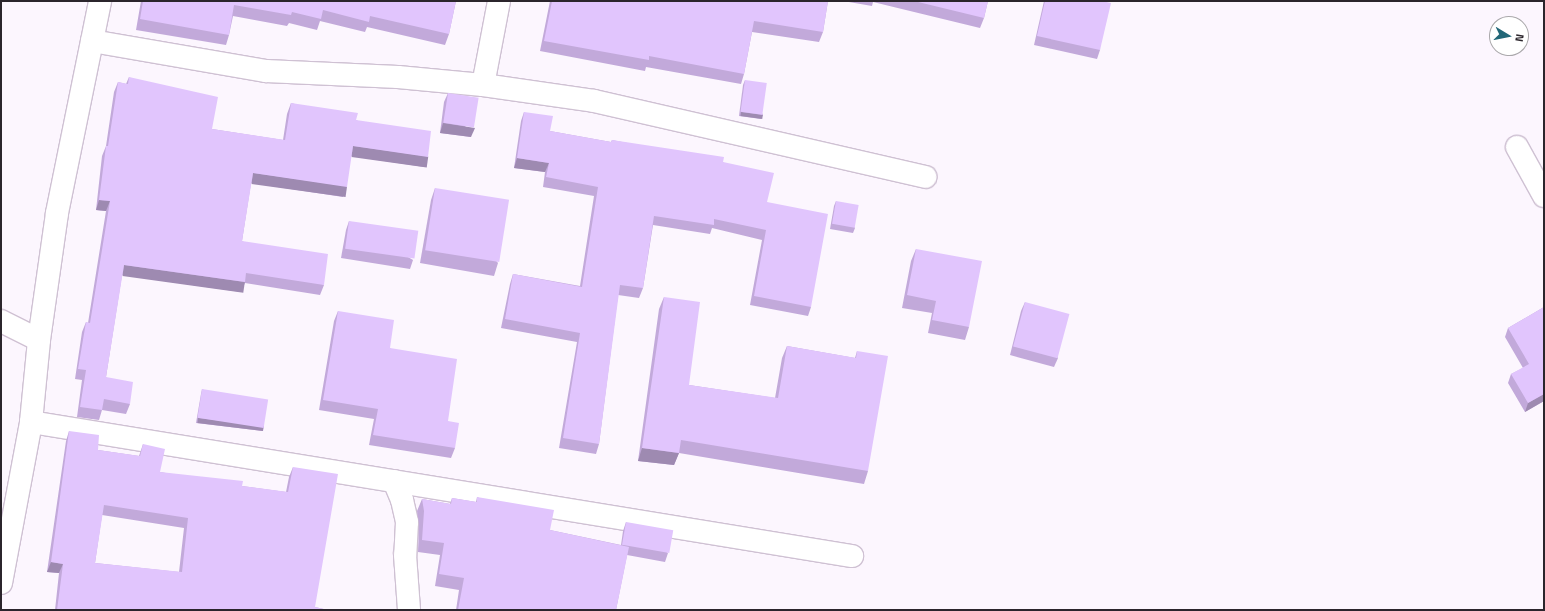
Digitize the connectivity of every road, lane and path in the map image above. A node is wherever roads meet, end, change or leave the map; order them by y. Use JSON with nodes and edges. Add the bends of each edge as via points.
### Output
{"nodes":[{"id":1,"x":100,"y":1,"type":"edge"},
{"id":2,"x":499,"y":1,"type":"edge"},
{"id":3,"x":92,"y":41,"type":"junction"},
{"id":4,"x":484,"y":85,"type":"junction"},
{"id":5,"x":1517,"y":147,"type":"dead end"},
{"id":6,"x":925,"y":177,"type":"dead end"},
{"id":7,"x":1544,"y":196,"type":"edge"},
{"id":8,"x":1,"y":321,"type":"edge"},
{"id":9,"x":39,"y":340,"type":"junction"},
{"id":10,"x":31,"y":422,"type":"junction"},
{"id":11,"x":394,"y":480,"type":"junction"},
{"id":12,"x":852,"y":556,"type":"dead end"},
{"id":13,"x":1,"y":583,"type":"edge"},
{"id":14,"x":409,"y":610,"type":"edge"}],
"edges":[{"from":1,"to":3,"type":"street"},
{"from":2,"to":4,"type":"street"},
{"from":3,"to":4,"type":"street","via":[[266,71],[398,77]]},
{"from":3,"to":9,"type":"street","via":[[57,213]]},
{"from":4,"to":6,"type":"street","via":[[594,101]]},
{"from":5,"to":7,"type":"street"},
{"from":8,"to":9,"type":"street"},
{"from":9,"to":10,"type":"street"},
{"from":10,"to":11,"type":"street"},
{"from":10,"to":13,"type":"street"},
{"from":11,"to":12,"type":"street"},
{"from":11,"to":14,"type":"street","via":[[407,522],[405,555]]}]}
